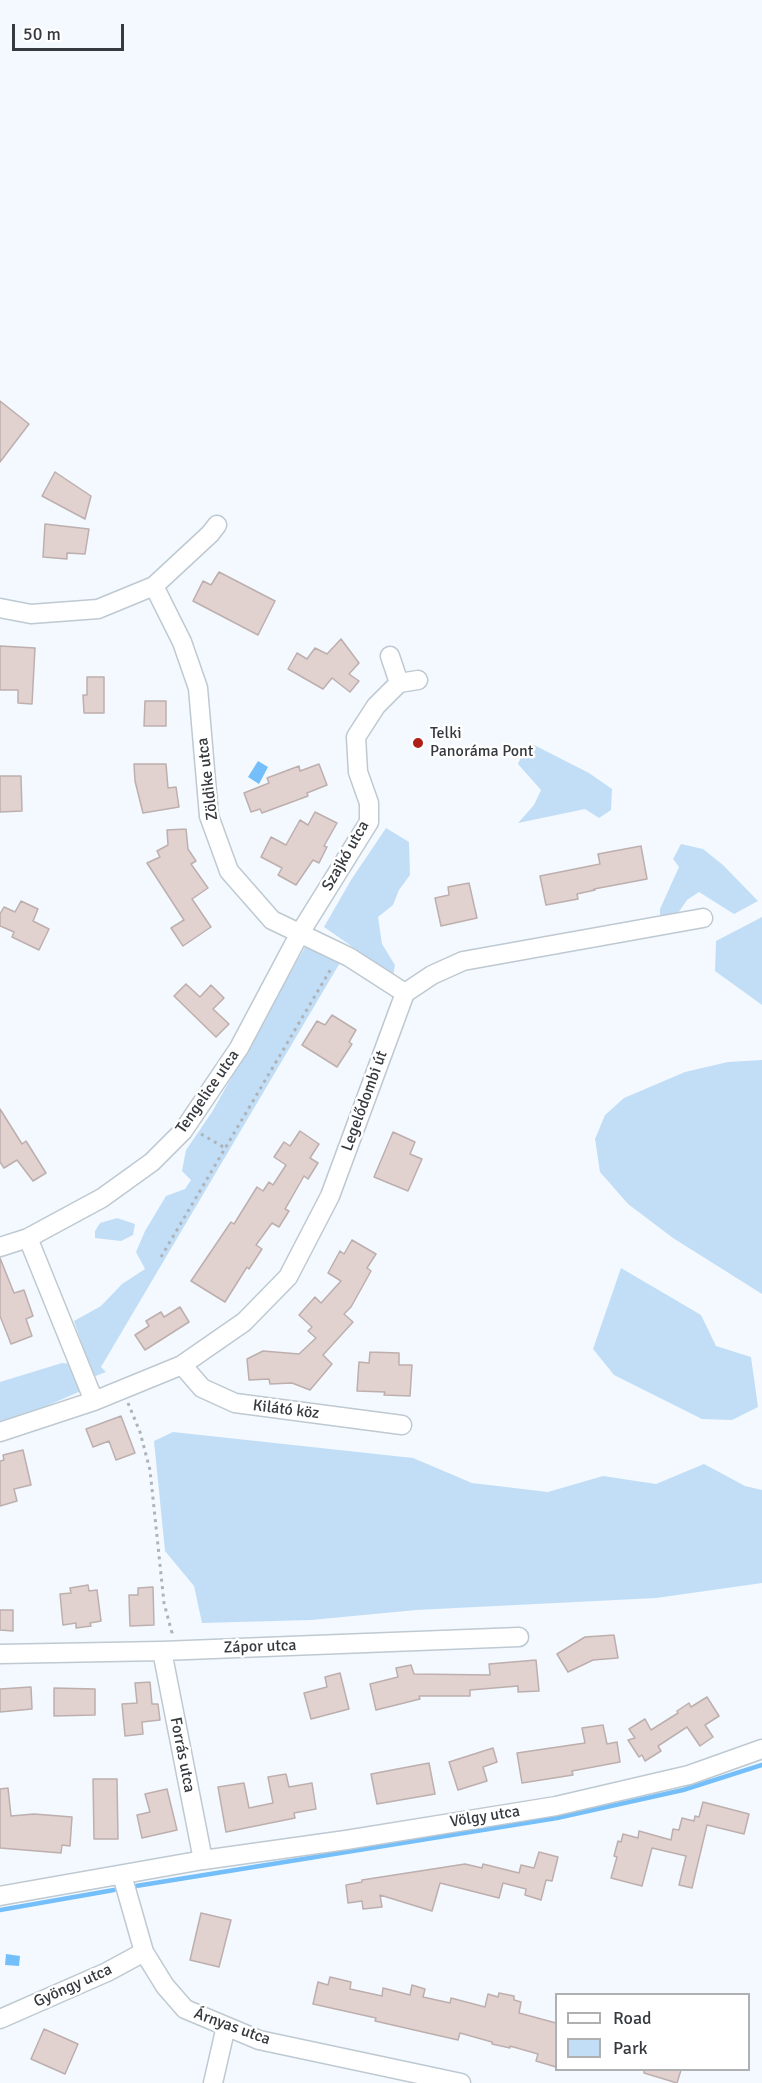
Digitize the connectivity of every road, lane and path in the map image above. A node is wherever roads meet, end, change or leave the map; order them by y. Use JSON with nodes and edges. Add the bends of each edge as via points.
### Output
{"nodes":[{"id":1,"x":217,"y":525,"type":"dead end"},
{"id":2,"x":154,"y":586,"type":"junction"},
{"id":3,"x":0,"y":608,"type":"edge"},
{"id":4,"x":390,"y":656,"type":"dead end"},
{"id":5,"x":418,"y":680,"type":"dead end"},
{"id":6,"x":399,"y":683,"type":"junction"},
{"id":7,"x":703,"y":918,"type":"dead end"},
{"id":8,"x":300,"y":933,"type":"junction"},
{"id":9,"x":340,"y":952,"type":"junction"},
{"id":10,"x":405,"y":993,"type":"junction"},
{"id":11,"x":187,"y":1125,"type":"junction"},
{"id":12,"x":225,"y":1148,"type":"junction"},
{"id":13,"x":28,"y":1238,"type":"junction"},
{"id":14,"x":0,"y":1247,"type":"edge"},
{"id":15,"x":161,"y":1257,"type":"dead end"},
{"id":16,"x":182,"y":1365,"type":"junction"},
{"id":17,"x":122,"y":1390,"type":"junction"},
{"id":18,"x":94,"y":1401,"type":"junction"},
{"id":19,"x":402,"y":1425,"type":"dead end"},
{"id":20,"x":0,"y":1432,"type":"edge"},
{"id":21,"x":519,"y":1637,"type":"dead end"},
{"id":22,"x":162,"y":1651,"type":"junction"},
{"id":23,"x":0,"y":1654,"type":"edge"},
{"id":24,"x":762,"y":1749,"type":"edge"},
{"id":25,"x":203,"y":1860,"type":"junction"},
{"id":26,"x":122,"y":1875,"type":"junction"},
{"id":27,"x":0,"y":1896,"type":"edge"},
{"id":28,"x":144,"y":1952,"type":"junction"},
{"id":29,"x":0,"y":2019,"type":"edge"},
{"id":30,"x":226,"y":2026,"type":"junction"},
{"id":31,"x":213,"y":2083,"type":"edge"},
{"id":32,"x":460,"y":2083,"type":"edge"}],
"edges":[{"from":1,"to":2,"type":"street"},
{"from":2,"to":3,"type":"street","via":[[98,609],[31,614]]},
{"from":2,"to":8,"type":"street","name":"Zöldike utca","via":[[182,642],[198,688],[209,816],[230,871],[272,920]]},
{"from":4,"to":6,"type":"street"},
{"from":5,"to":6,"type":"street"},
{"from":6,"to":8,"type":"street","name":"Szajkó utca","via":[[376,706],[356,737],[358,772],[369,803],[369,822]]},
{"from":7,"to":10,"type":"street","via":[[463,961]]},
{"from":8,"to":9,"type":"street","name":"Zöldike utca"},
{"from":8,"to":11,"type":"street","name":"Tengelice utca","via":[[239,1048]]},
{"from":9,"to":10,"type":"street","name":"Zöldike utca"},
{"from":9,"to":12,"type":"path"},
{"from":10,"to":16,"type":"street","name":"Legelődombi út","via":[[330,1196],[288,1277],[244,1322]]},
{"from":11,"to":12,"type":"path"},
{"from":11,"to":13,"type":"street","name":"Tengelice utca","via":[[152,1162],[102,1198]]},
{"from":12,"to":15,"type":"path"},
{"from":13,"to":14,"type":"street"},
{"from":13,"to":18,"type":"street"},
{"from":16,"to":17,"type":"street","name":"Legelődombi út"},
{"from":16,"to":19,"type":"street","name":"Kilátó köz","via":[[202,1388],[235,1403]]},
{"from":17,"to":18,"type":"street","name":"Legelődombi út"},
{"from":17,"to":22,"type":"path","via":[[140,1432],[150,1470],[164,1603],[172,1633]]},
{"from":18,"to":20,"type":"street","name":"Legelődombi út"},
{"from":21,"to":22,"type":"street","name":"Zápor utca"},
{"from":22,"to":23,"type":"street","name":"Zápor utca"},
{"from":22,"to":25,"type":"street","name":"Forrás utca"},
{"from":24,"to":25,"type":"street","name":"Völgy utca","via":[[689,1775],[556,1806]]},
{"from":25,"to":26,"type":"street"},
{"from":26,"to":27,"type":"street"},
{"from":26,"to":28,"type":"street","name":"Árnyas utca"},
{"from":28,"to":29,"type":"street","name":"Gyöngy utca"},
{"from":28,"to":30,"type":"street","name":"Árnyas utca","via":[[185,2009]]},
{"from":30,"to":31,"type":"street"},
{"from":30,"to":32,"type":"street","name":"Árnyas utca","via":[[259,2040]]}]}
